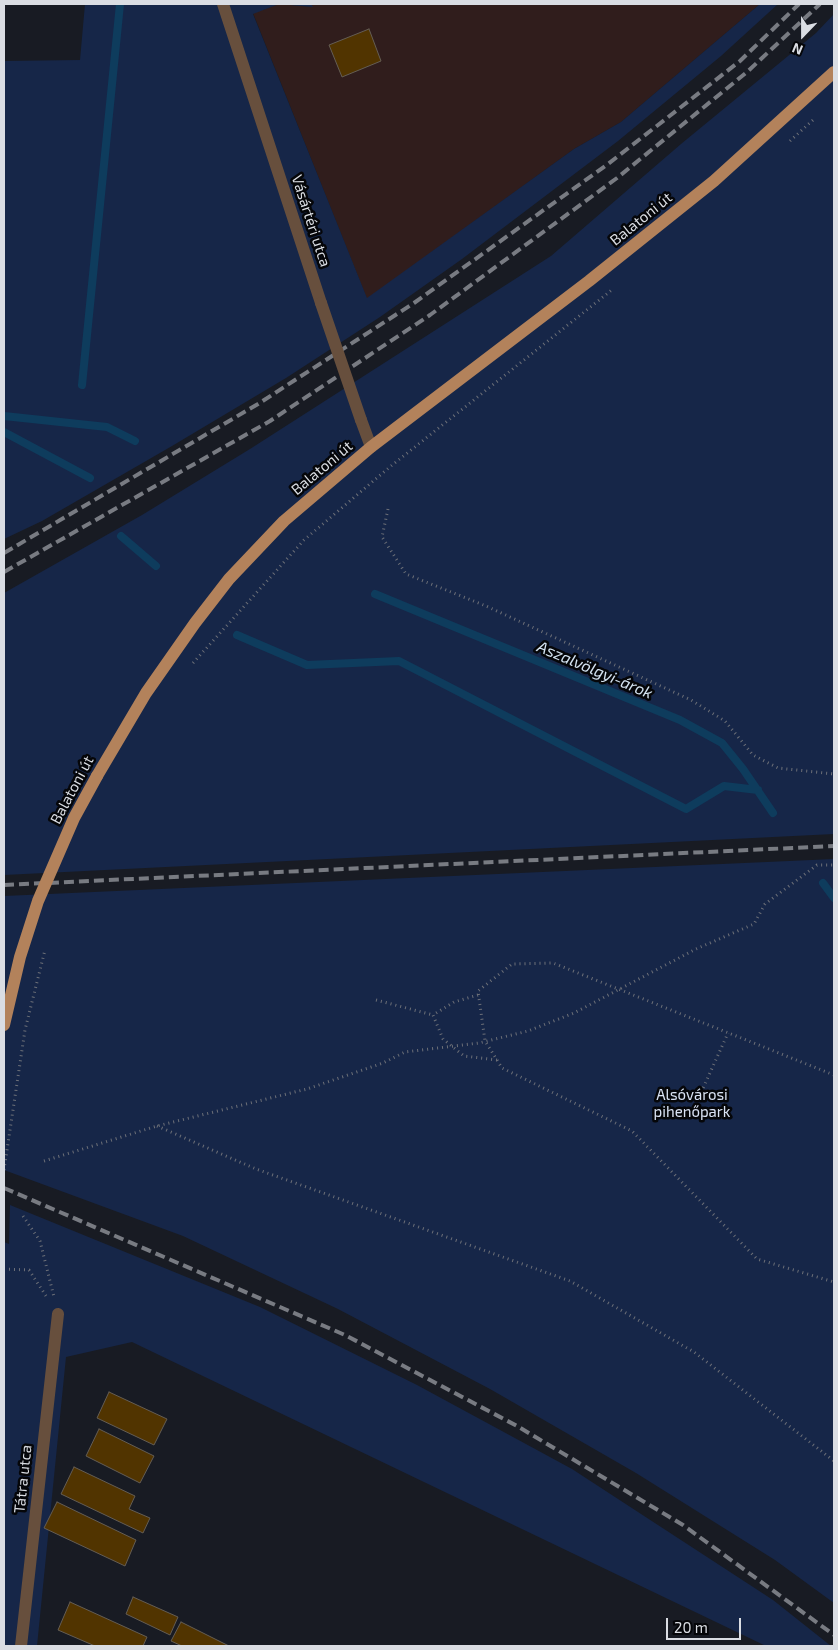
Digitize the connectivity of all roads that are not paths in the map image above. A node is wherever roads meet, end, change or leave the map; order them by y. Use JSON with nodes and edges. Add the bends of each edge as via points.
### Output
{"nodes":[{"id":1,"x":223,"y":4,"type":"edge"},
{"id":2,"x":834,"y":72,"type":"edge"},
{"id":3,"x":371,"y":447,"type":"junction"},
{"id":4,"x":4,"y":1025,"type":"edge"},
{"id":5,"x":58,"y":1314,"type":"road end"},
{"id":6,"x":21,"y":1646,"type":"edge"}],
"edges":[{"from":1,"to":3,"type":"street","name":"Vásártéri utca","bridge":true},
{"from":2,"to":3,"type":"main road","name":"Balatoni út","via":[[685,204],[589,282]]},
{"from":3,"to":4,"type":"main road","name":"Balatoni út","bridge":true,"via":[[284,521],[229,579],[170,657],[74,818],[38,901]]},
{"from":5,"to":6,"type":"street","name":"Tátra utca"}]}
